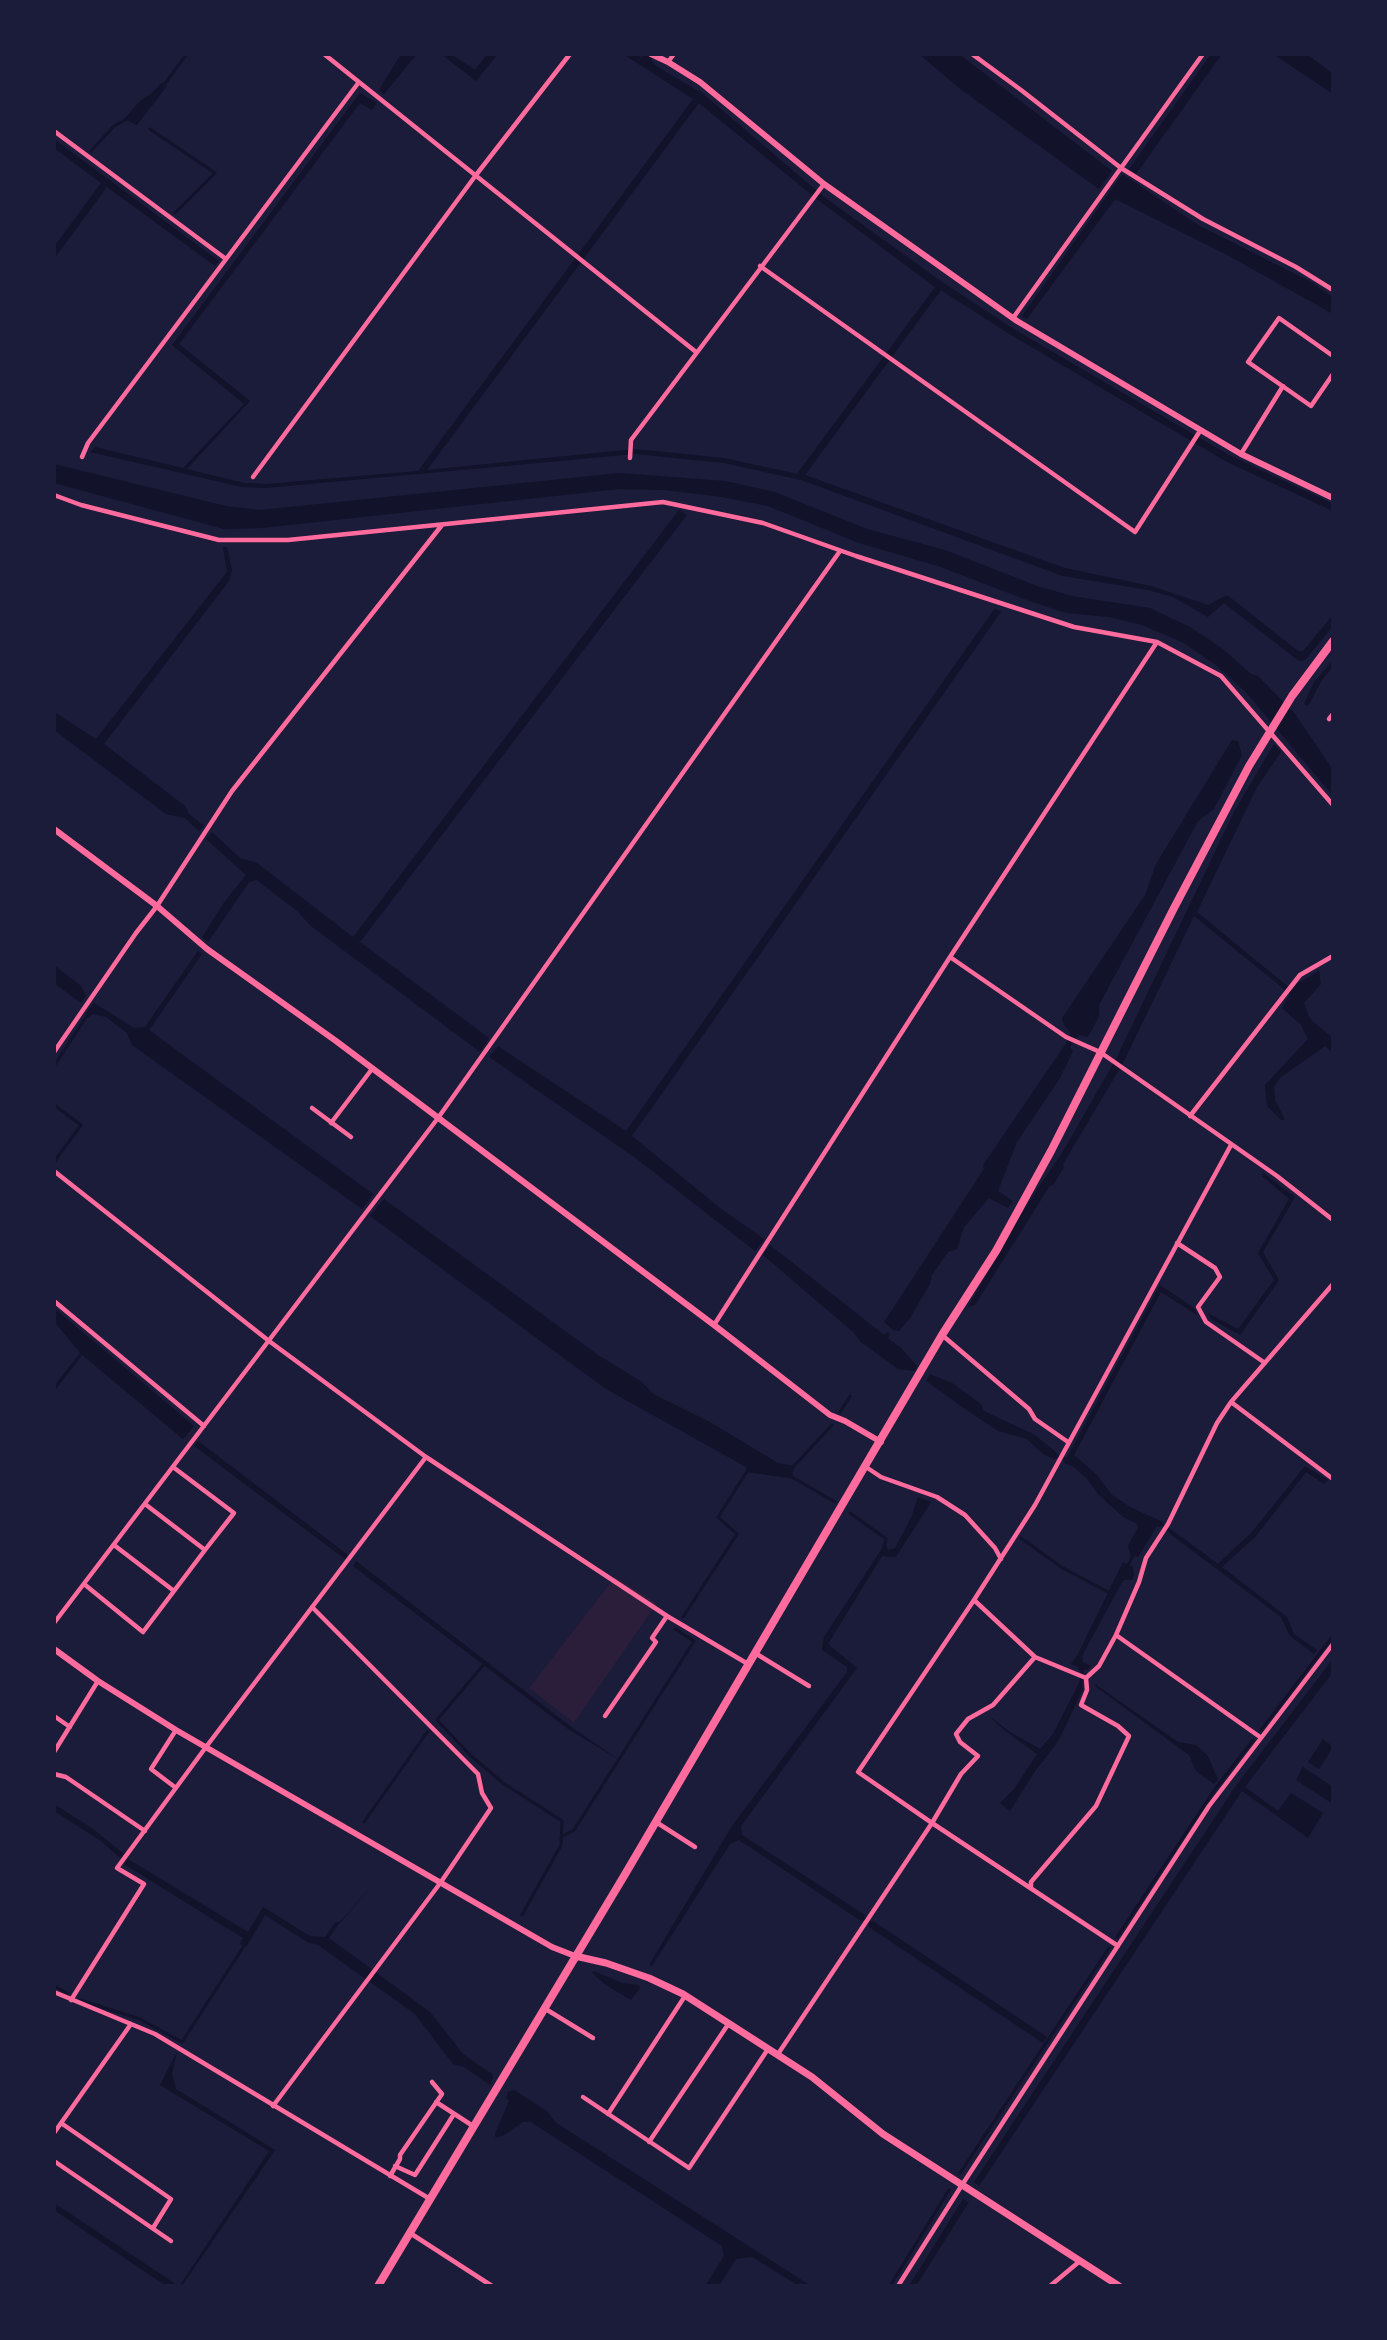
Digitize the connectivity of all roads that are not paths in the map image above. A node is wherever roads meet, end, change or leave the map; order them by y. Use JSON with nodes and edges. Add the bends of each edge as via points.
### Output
{"nodes":[{"id":1,"x":324,"y":54,"type":"edge"},
{"id":2,"x":336,"y":54,"type":"edge"},
{"id":3,"x":570,"y":54,"type":"edge"},
{"id":4,"x":674,"y":54,"type":"edge"},
{"id":5,"x":972,"y":54,"type":"edge"},
{"id":6,"x":1203,"y":54,"type":"edge"},
{"id":7,"x":654,"y":55,"type":"edge"},
{"id":8,"x":332,"y":60,"type":"junction"},
{"id":9,"x":668,"y":62,"type":"junction"},
{"id":10,"x":359,"y":82,"type":"junction"},
{"id":11,"x":54,"y":131,"type":"edge"},
{"id":12,"x":1121,"y":168,"type":"junction"},
{"id":13,"x":476,"y":175,"type":"junction"},
{"id":14,"x":824,"y":184,"type":"junction"},
{"id":15,"x":226,"y":259,"type":"junction"},
{"id":16,"x":760,"y":266,"type":"junction"},
{"id":17,"x":1333,"y":290,"type":"edge"},
{"id":18,"x":1013,"y":318,"type":"junction"},
{"id":19,"x":696,"y":352,"type":"junction"},
{"id":20,"x":1333,"y":356,"type":"edge"},
{"id":21,"x":1333,"y":374,"type":"edge"},
{"id":22,"x":1283,"y":386,"type":"junction"},
{"id":23,"x":1200,"y":431,"type":"junction"},
{"id":24,"x":1241,"y":454,"type":"junction"},
{"id":25,"x":82,"y":457,"type":"dead end"},
{"id":26,"x":630,"y":458,"type":"dead end"},
{"id":27,"x":253,"y":477,"type":"dead end"},
{"id":28,"x":54,"y":495,"type":"edge"},
{"id":29,"x":1333,"y":498,"type":"edge"},
{"id":30,"x":442,"y":525,"type":"junction"},
{"id":31,"x":840,"y":551,"type":"junction"},
{"id":32,"x":1333,"y":641,"type":"edge"},
{"id":33,"x":1157,"y":642,"type":"junction"},
{"id":34,"x":1269,"y":732,"type":"junction"},
{"id":35,"x":1333,"y":805,"type":"edge"},
{"id":36,"x":54,"y":829,"type":"edge"},
{"id":37,"x":158,"y":906,"type":"junction"},
{"id":38,"x":1333,"y":956,"type":"edge"},
{"id":39,"x":950,"y":957,"type":"junction"},
{"id":40,"x":54,"y":1052,"type":"edge"},
{"id":41,"x":1100,"y":1052,"type":"junction"},
{"id":42,"x":372,"y":1069,"type":"junction"},
{"id":43,"x":312,"y":1108,"type":"dead end"},
{"id":44,"x":1190,"y":1116,"type":"junction"},
{"id":45,"x":438,"y":1118,"type":"junction"},
{"id":46,"x":331,"y":1123,"type":"junction"},
{"id":47,"x":351,"y":1137,"type":"dead end"},
{"id":48,"x":1231,"y":1145,"type":"junction"},
{"id":49,"x":54,"y":1171,"type":"edge"},
{"id":50,"x":1333,"y":1220,"type":"edge"},
{"id":51,"x":1177,"y":1243,"type":"junction"},
{"id":52,"x":1333,"y":1284,"type":"edge"},
{"id":53,"x":54,"y":1301,"type":"edge"},
{"id":54,"x":714,"y":1324,"type":"junction"},
{"id":55,"x":942,"y":1335,"type":"junction"},
{"id":56,"x":269,"y":1341,"type":"junction"},
{"id":57,"x":1265,"y":1363,"type":"junction"},
{"id":58,"x":1231,"y":1402,"type":"junction"},
{"id":59,"x":204,"y":1426,"type":"junction"},
{"id":60,"x":881,"y":1442,"type":"junction"},
{"id":61,"x":1068,"y":1443,"type":"junction"},
{"id":62,"x":426,"y":1457,"type":"junction"},
{"id":63,"x":173,"y":1467,"type":"junction"},
{"id":64,"x":866,"y":1467,"type":"junction"},
{"id":65,"x":1330,"y":1476,"type":"edge"},
{"id":66,"x":145,"y":1504,"type":"junction"},
{"id":67,"x":114,"y":1545,"type":"junction"},
{"id":68,"x":205,"y":1550,"type":"junction"},
{"id":69,"x":1001,"y":1558,"type":"junction"},
{"id":70,"x":84,"y":1584,"type":"junction"},
{"id":71,"x":174,"y":1591,"type":"junction"},
{"id":72,"x":974,"y":1600,"type":"junction"},
{"id":73,"x":312,"y":1607,"type":"junction"},
{"id":74,"x":667,"y":1616,"type":"junction"},
{"id":75,"x":54,"y":1623,"type":"edge"},
{"id":76,"x":1116,"y":1635,"type":"junction"},
{"id":77,"x":1333,"y":1644,"type":"edge"},
{"id":78,"x":54,"y":1649,"type":"edge"},
{"id":79,"x":754,"y":1653,"type":"junction"},
{"id":80,"x":1035,"y":1657,"type":"junction"},
{"id":81,"x":748,"y":1664,"type":"junction"},
{"id":82,"x":1086,"y":1678,"type":"junction"},
{"id":83,"x":98,"y":1681,"type":"junction"},
{"id":84,"x":809,"y":1686,"type":"dead end"},
{"id":85,"x":54,"y":1716,"type":"edge"},
{"id":86,"x":605,"y":1716,"type":"dead end"},
{"id":87,"x":70,"y":1726,"type":"junction"},
{"id":88,"x":176,"y":1730,"type":"junction"},
{"id":89,"x":1260,"y":1737,"type":"junction"},
{"id":90,"x":206,"y":1747,"type":"junction"},
{"id":91,"x":54,"y":1752,"type":"edge"},
{"id":92,"x":54,"y":1774,"type":"edge"},
{"id":93,"x":176,"y":1788,"type":"junction"},
{"id":94,"x":656,"y":1822,"type":"junction"},
{"id":95,"x":932,"y":1823,"type":"junction"},
{"id":96,"x":144,"y":1830,"type":"junction"},
{"id":97,"x":695,"y":1847,"type":"dead end"},
{"id":98,"x":441,"y":1882,"type":"junction"},
{"id":99,"x":1031,"y":1888,"type":"junction"},
{"id":100,"x":1118,"y":1946,"type":"junction"},
{"id":101,"x":574,"y":1956,"type":"junction"},
{"id":102,"x":54,"y":1992,"type":"edge"},
{"id":103,"x":685,"y":1996,"type":"junction"},
{"id":104,"x":71,"y":2000,"type":"junction"},
{"id":105,"x":544,"y":2008,"type":"junction"},
{"id":106,"x":131,"y":2024,"type":"junction"},
{"id":107,"x":729,"y":2024,"type":"junction"},
{"id":108,"x":593,"y":2038,"type":"dead end"},
{"id":109,"x":769,"y":2048,"type":"junction"},
{"id":110,"x":778,"y":2054,"type":"junction"},
{"id":111,"x":432,"y":2082,"type":"dead end"},
{"id":112,"x":583,"y":2097,"type":"dead end"},
{"id":113,"x":436,"y":2102,"type":"junction"},
{"id":114,"x":273,"y":2106,"type":"junction"},
{"id":115,"x":454,"y":2114,"type":"junction"},
{"id":116,"x":608,"y":2114,"type":"junction"},
{"id":117,"x":61,"y":2123,"type":"junction"},
{"id":118,"x":473,"y":2126,"type":"junction"},
{"id":119,"x":54,"y":2133,"type":"edge"},
{"id":120,"x":649,"y":2142,"type":"junction"},
{"id":121,"x":54,"y":2161,"type":"edge"},
{"id":122,"x":395,"y":2166,"type":"junction"},
{"id":123,"x":390,"y":2175,"type":"junction"},
{"id":124,"x":962,"y":2185,"type":"junction"},
{"id":125,"x":430,"y":2199,"type":"junction"},
{"id":126,"x":153,"y":2228,"type":"junction"},
{"id":127,"x":410,"y":2233,"type":"junction"},
{"id":128,"x":171,"y":2241,"type":"dead end"},
{"id":129,"x":1080,"y":2261,"type":"junction"},
{"id":130,"x":378,"y":2286,"type":"edge"},
{"id":131,"x":492,"y":2286,"type":"edge"},
{"id":132,"x":898,"y":2286,"type":"edge"},
{"id":133,"x":1050,"y":2286,"type":"edge"},
{"id":134,"x":1119,"y":2286,"type":"edge"}],
"edges":[{"from":1,"to":8,"type":"street"},
{"from":2,"to":8,"type":"street"},
{"from":3,"to":13,"type":"street"},
{"from":4,"to":9,"type":"street"},
{"from":5,"to":12,"type":"street"},
{"from":6,"to":12,"type":"street"},
{"from":7,"to":9,"type":"street"},
{"from":8,"to":10,"type":"street"},
{"from":9,"to":14,"type":"street","via":[[700,82]]},
{"from":10,"to":13,"type":"street"},
{"from":10,"to":15,"type":"street"},
{"from":11,"to":15,"type":"street"},
{"from":12,"to":17,"type":"street","via":[[1203,219]]},
{"from":12,"to":18,"type":"street"},
{"from":13,"to":19,"type":"street"},
{"from":13,"to":27,"type":"street"},
{"from":14,"to":16,"type":"street"},
{"from":14,"to":18,"type":"street"},
{"from":15,"to":25,"type":"street"},
{"from":16,"to":19,"type":"street"},
{"from":16,"to":23,"type":"street","via":[[1135,532]]},
{"from":18,"to":23,"type":"street"},
{"from":19,"to":26,"type":"street","via":[[631,440]]},
{"from":20,"to":22,"type":"street","via":[[1279,318],[1248,362]]},
{"from":21,"to":22,"type":"street","via":[[1311,406]]},
{"from":22,"to":24,"type":"street"},
{"from":23,"to":24,"type":"street"},
{"from":24,"to":29,"type":"street"},
{"from":28,"to":30,"type":"street","via":[[219,540],[288,540]]},
{"from":30,"to":31,"type":"street","via":[[663,502],[764,523]]},
{"from":30,"to":37,"type":"street","via":[[232,791]]},
{"from":31,"to":33,"type":"street","via":[[1074,627]]},
{"from":31,"to":45,"type":"street"},
{"from":32,"to":34,"type":"highway"},
{"from":33,"to":34,"type":"street","via":[[1221,676]]},
{"from":33,"to":39,"type":"street"},
{"from":34,"to":35,"type":"street"},
{"from":34,"to":41,"type":"highway"},
{"from":36,"to":37,"type":"street"},
{"from":37,"to":40,"type":"street"},
{"from":37,"to":42,"type":"street","via":[[207,949]]},
{"from":38,"to":44,"type":"street","via":[[1300,975]]},
{"from":39,"to":41,"type":"street","via":[[1066,1037]]},
{"from":39,"to":54,"type":"street"},
{"from":41,"to":44,"type":"street"},
{"from":41,"to":55,"type":"highway","via":[[996,1251]]},
{"from":42,"to":45,"type":"street"},
{"from":42,"to":46,"type":"street"},
{"from":43,"to":46,"type":"street"},
{"from":44,"to":48,"type":"street"},
{"from":45,"to":54,"type":"street"},
{"from":45,"to":56,"type":"street"},
{"from":46,"to":47,"type":"street"},
{"from":48,"to":50,"type":"street"},
{"from":48,"to":51,"type":"street"},
{"from":49,"to":56,"type":"street"},
{"from":51,"to":57,"type":"street","via":[[1215,1268],[1220,1277],[1198,1307],[1206,1322]]},
{"from":51,"to":61,"type":"street"},
{"from":52,"to":57,"type":"street"},
{"from":53,"to":59,"type":"street"},
{"from":54,"to":60,"type":"street","via":[[831,1415]]},
{"from":55,"to":60,"type":"highway"},
{"from":55,"to":61,"type":"street","via":[[1029,1409],[1035,1419]]},
{"from":56,"to":59,"type":"street"},
{"from":56,"to":62,"type":"street"},
{"from":57,"to":58,"type":"street"},
{"from":58,"to":65,"type":"street"},
{"from":58,"to":76,"type":"street","via":[[1168,1524],[1146,1558]]},
{"from":59,"to":63,"type":"street"},
{"from":60,"to":64,"type":"highway"},
{"from":61,"to":69,"type":"street"},
{"from":62,"to":73,"type":"street"},
{"from":62,"to":74,"type":"street"},
{"from":63,"to":66,"type":"street"},
{"from":63,"to":68,"type":"street","via":[[234,1513]]},
{"from":64,"to":69,"type":"street","via":[[881,1477],[937,1497],[965,1515]]},
{"from":64,"to":79,"type":"highway"},
{"from":66,"to":67,"type":"street"},
{"from":66,"to":68,"type":"street"},
{"from":67,"to":70,"type":"street"},
{"from":67,"to":71,"type":"street"},
{"from":68,"to":71,"type":"street"},
{"from":69,"to":72,"type":"street"},
{"from":70,"to":71,"type":"street","via":[[143,1632]]},
{"from":70,"to":75,"type":"street"},
{"from":72,"to":80,"type":"street"},
{"from":72,"to":95,"type":"street","via":[[858,1772]]},
{"from":73,"to":90,"type":"street"},
{"from":73,"to":98,"type":"street","via":[[478,1774],[482,1793],[491,1808]]},
{"from":74,"to":81,"type":"street"},
{"from":74,"to":86,"type":"street","via":[[652,1638],[656,1642]]},
{"from":76,"to":82,"type":"street","via":[[1099,1666]]},
{"from":76,"to":89,"type":"street"},
{"from":77,"to":89,"type":"street"},
{"from":78,"to":83,"type":"street"},
{"from":79,"to":81,"type":"highway"},
{"from":79,"to":84,"type":"street"},
{"from":80,"to":82,"type":"street"},
{"from":80,"to":95,"type":"street","via":[[993,1706],[969,1719],[956,1734],[978,1756],[962,1774]]},
{"from":81,"to":94,"type":"highway"},
{"from":82,"to":99,"type":"street","via":[[1087,1690],[1081,1705],[1129,1736],[1096,1806],[1031,1882]]},
{"from":83,"to":87,"type":"street"},
{"from":83,"to":88,"type":"street"},
{"from":85,"to":87,"type":"street"},
{"from":87,"to":91,"type":"street"},
{"from":88,"to":90,"type":"street"},
{"from":88,"to":93,"type":"street","via":[[152,1769]]},
{"from":89,"to":100,"type":"street","via":[[1209,1806]]},
{"from":90,"to":93,"type":"street"},
{"from":90,"to":98,"type":"street"},
{"from":92,"to":96,"type":"street","via":[[66,1777]]},
{"from":93,"to":96,"type":"street"},
{"from":94,"to":97,"type":"street"},
{"from":94,"to":101,"type":"highway"},
{"from":95,"to":99,"type":"street"},
{"from":95,"to":110,"type":"street"},
{"from":96,"to":104,"type":"street","via":[[117,1868],[144,1884]]},
{"from":98,"to":101,"type":"street"},
{"from":98,"to":114,"type":"street"},
{"from":99,"to":100,"type":"street"},
{"from":100,"to":124,"type":"street"},
{"from":101,"to":103,"type":"main road","via":[[638,1974]]},
{"from":101,"to":105,"type":"highway"},
{"from":102,"to":104,"type":"street"},
{"from":103,"to":107,"type":"main road"},
{"from":103,"to":116,"type":"street"},
{"from":104,"to":106,"type":"street"},
{"from":105,"to":108,"type":"street"},
{"from":105,"to":118,"type":"highway"},
{"from":106,"to":114,"type":"street","via":[[175,2045]]},
{"from":106,"to":117,"type":"street"},
{"from":107,"to":109,"type":"main road"},
{"from":107,"to":120,"type":"street"},
{"from":109,"to":110,"type":"main road"},
{"from":109,"to":120,"type":"street","via":[[689,2168]]},
{"from":110,"to":124,"type":"main road","via":[[883,2134]]},
{"from":111,"to":113,"type":"street","via":[[442,2094]]},
{"from":112,"to":116,"type":"street"},
{"from":113,"to":115,"type":"street"},
{"from":113,"to":122,"type":"street"},
{"from":114,"to":123,"type":"street"},
{"from":115,"to":118,"type":"street"},
{"from":115,"to":122,"type":"street","via":[[415,2175]]},
{"from":116,"to":120,"type":"street"},
{"from":117,"to":119,"type":"street"},
{"from":117,"to":126,"type":"street","via":[[171,2199]]},
{"from":118,"to":125,"type":"highway"},
{"from":121,"to":126,"type":"street"},
{"from":122,"to":123,"type":"street"},
{"from":123,"to":125,"type":"street"},
{"from":124,"to":129,"type":"main road"},
{"from":124,"to":132,"type":"street"},
{"from":125,"to":127,"type":"highway"},
{"from":126,"to":128,"type":"street"},
{"from":127,"to":130,"type":"highway"},
{"from":127,"to":131,"type":"street"},
{"from":129,"to":133,"type":"street"},
{"from":129,"to":134,"type":"main road"}]}
